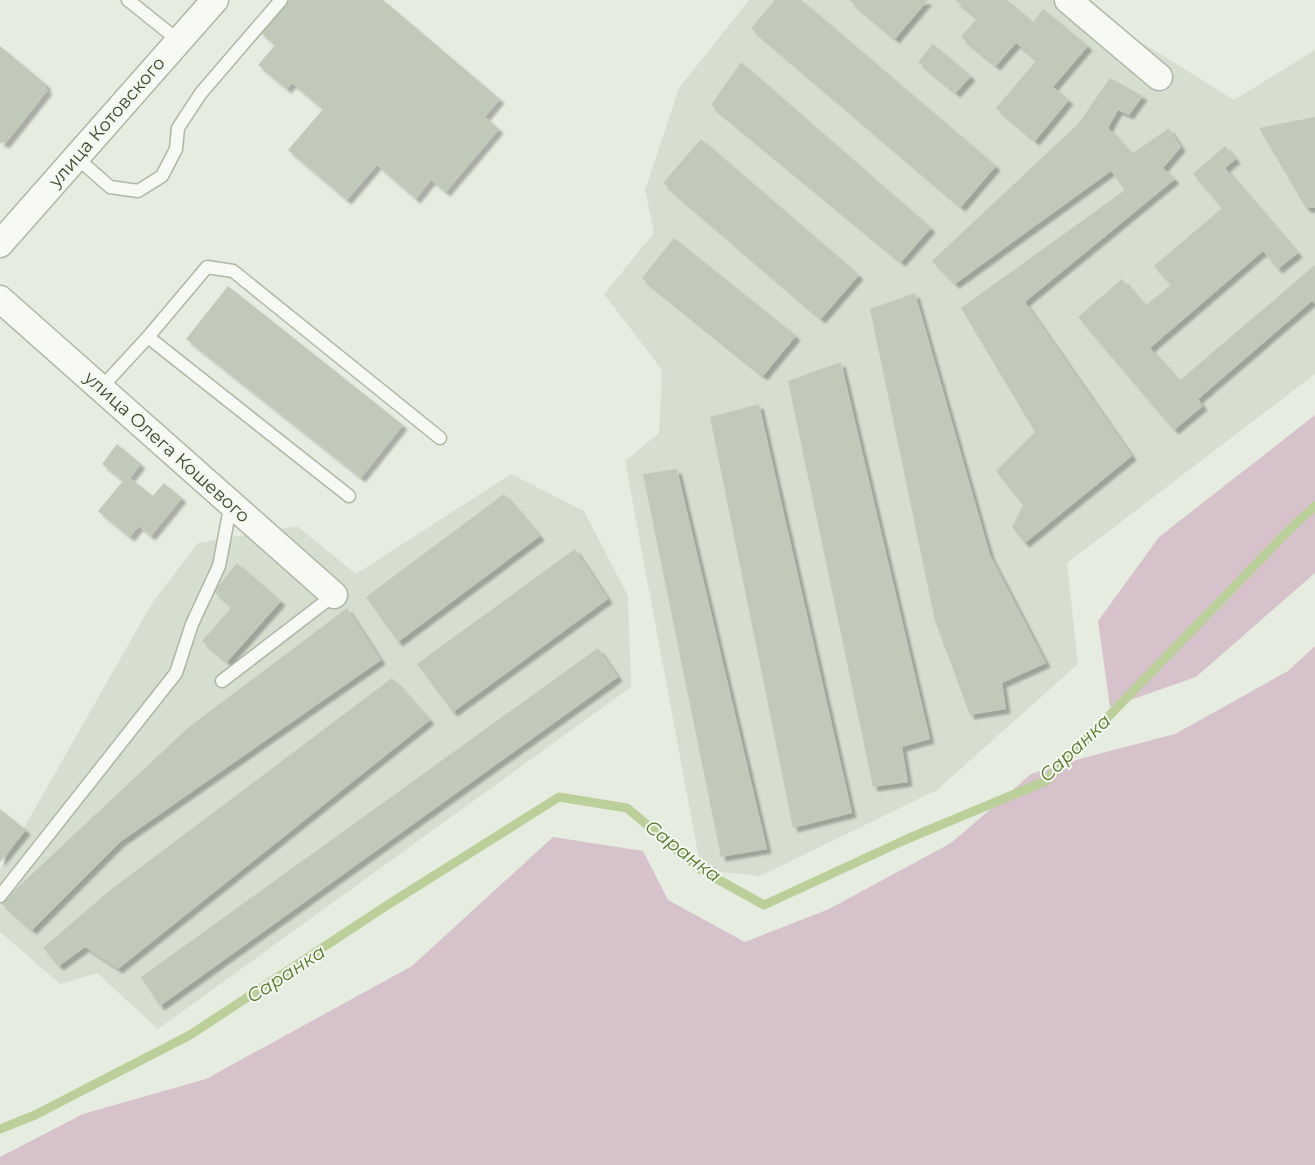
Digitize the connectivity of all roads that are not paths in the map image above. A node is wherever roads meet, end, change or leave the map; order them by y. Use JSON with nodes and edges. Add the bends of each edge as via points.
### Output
{"nodes":[{"id":1,"x":128,"y":0,"type":"edge"},
{"id":2,"x":215,"y":0,"type":"edge"},
{"id":3,"x":281,"y":0,"type":"edge"},
{"id":4,"x":1068,"y":0,"type":"edge"},
{"id":5,"x":179,"y":41,"type":"junction"},
{"id":6,"x":1159,"y":77,"type":"dead end"},
{"id":7,"x":76,"y":158,"type":"junction"},
{"id":8,"x":0,"y":244,"type":"edge"},
{"id":9,"x":0,"y":299,"type":"edge"},
{"id":10,"x":148,"y":337,"type":"junction"},
{"id":11,"x":101,"y":388,"type":"junction"},
{"id":12,"x":440,"y":438,"type":"dead end"},
{"id":13,"x":349,"y":496,"type":"dead end"},
{"id":14,"x":230,"y":503,"type":"junction"},
{"id":15,"x":334,"y":595,"type":"joint"},
{"id":16,"x":222,"y":682,"type":"dead end"},
{"id":17,"x":0,"y":896,"type":"edge"}],
"edges":[{"from":1,"to":5,"type":"lane"},
{"from":2,"to":5,"type":"street","name":"улица Котовского"},
{"from":3,"to":7,"type":"lane","via":[[201,93],[178,128],[176,148],[162,176],[138,191],[110,187]]},
{"from":4,"to":6,"type":"street"},
{"from":5,"to":7,"type":"street","name":"улица Котовского"},
{"from":7,"to":8,"type":"street","name":"улица Котовского"},
{"from":9,"to":11,"type":"street","name":"улица Олега Кошевого"},
{"from":10,"to":11,"type":"lane"},
{"from":10,"to":12,"type":"lane","via":[[207,268],[233,272]]},
{"from":10,"to":13,"type":"lane"},
{"from":11,"to":14,"type":"street","name":"улица Олега Кошевого"},
{"from":14,"to":15,"type":"street","name":"улица Олега Кошевого"},
{"from":14,"to":17,"type":"lane","via":[[219,566],[192,624],[176,673]]},
{"from":15,"to":16,"type":"lane"}]}
